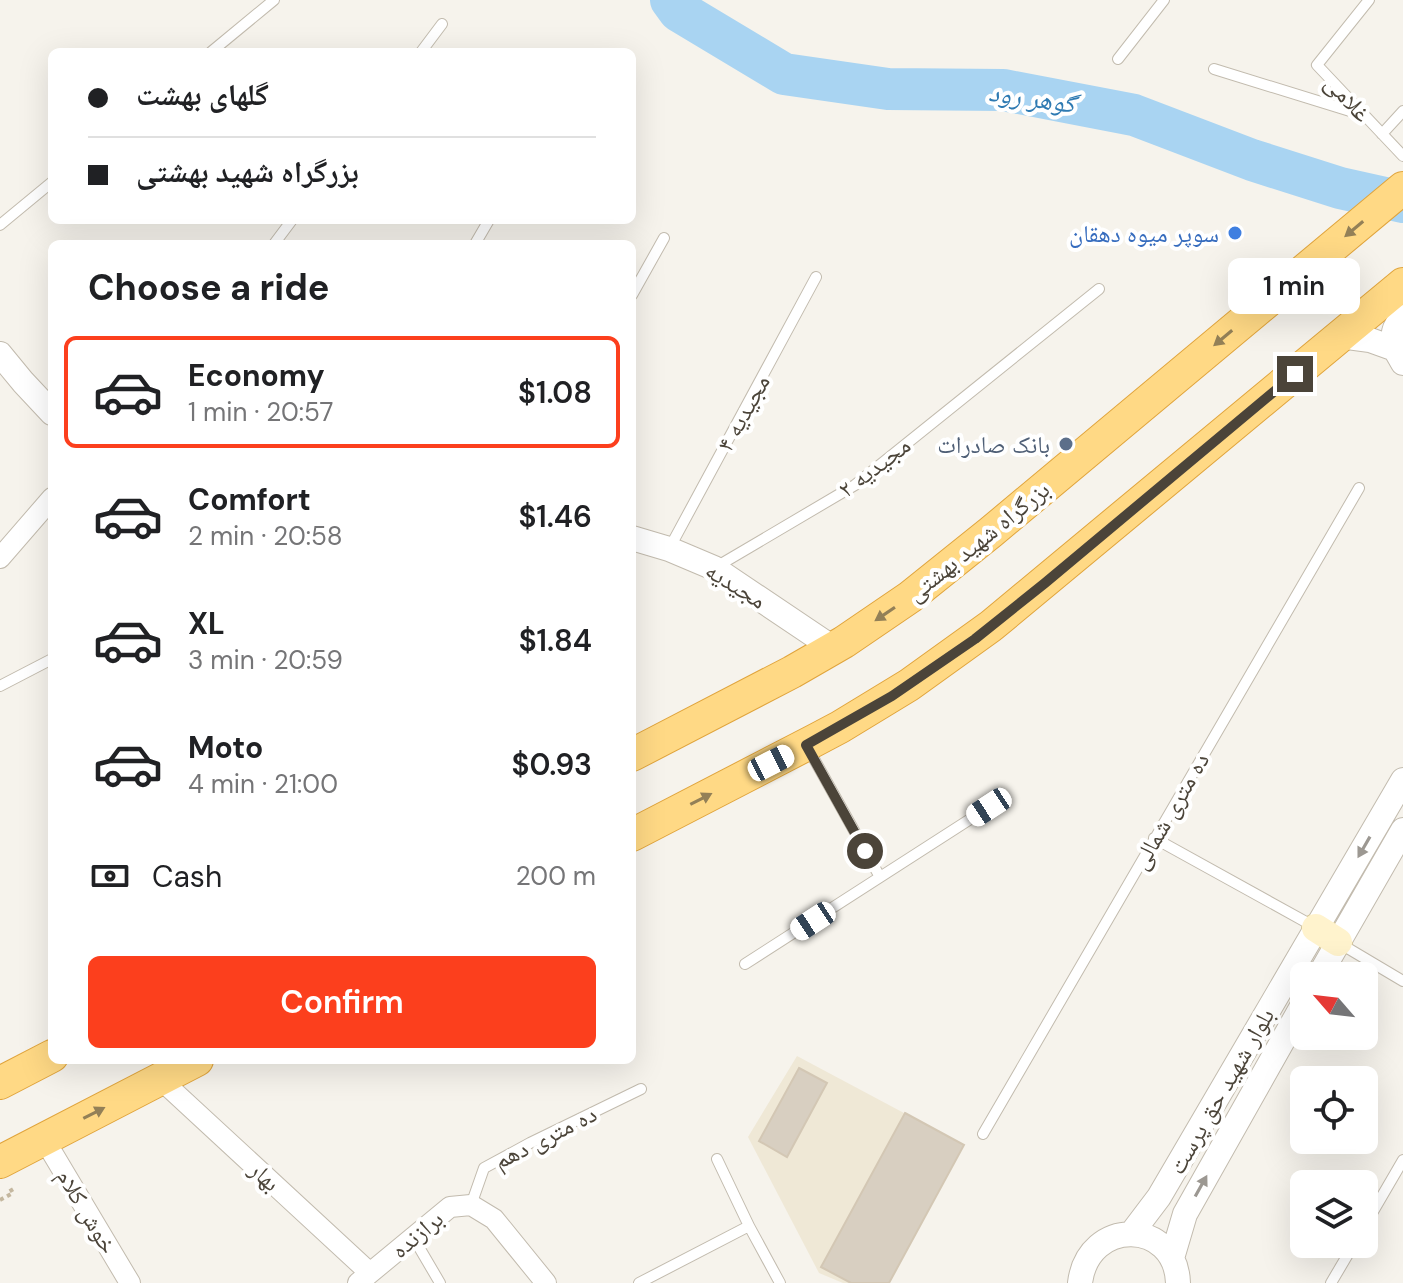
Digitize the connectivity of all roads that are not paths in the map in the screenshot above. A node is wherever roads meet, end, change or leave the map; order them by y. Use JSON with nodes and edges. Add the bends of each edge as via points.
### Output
{"nodes":[{"id":1,"x":274,"y":0,"type":"edge"},
{"id":2,"x":1164,"y":0,"type":"edge"},
{"id":3,"x":1369,"y":0,"type":"edge"},
{"id":4,"x":442,"y":24,"type":"dead end"},
{"id":5,"x":216,"y":48,"type":"edge"},
{"id":6,"x":424,"y":48,"type":"edge"},
{"id":7,"x":1118,"y":59,"type":"dead end"},
{"id":8,"x":1214,"y":69,"type":"dead end"},
{"id":9,"x":1403,"y":111,"type":"edge"},
{"id":10,"x":1365,"y":115,"type":"junction"},
{"id":11,"x":1382,"y":134,"type":"junction"},
{"id":12,"x":1403,"y":156,"type":"edge"},
{"id":13,"x":48,"y":185,"type":"edge"},
{"id":14,"x":1403,"y":188,"type":"edge"},
{"id":15,"x":0,"y":225,"type":"edge"},
{"id":16,"x":664,"y":238,"type":"dead end"},
{"id":17,"x":816,"y":277,"type":"dead end"},
{"id":18,"x":636,"y":288,"type":"edge"},
{"id":19,"x":1099,"y":289,"type":"dead end"},
{"id":20,"x":1400,"y":298,"type":"edge"},
{"id":21,"x":1340,"y":336,"type":"junction"},
{"id":22,"x":0,"y":354,"type":"edge"},
{"id":23,"x":1399,"y":356,"type":"edge"},
{"id":24,"x":48,"y":409,"type":"edge"},
{"id":25,"x":1359,"y":488,"type":"dead end"},
{"id":26,"x":48,"y":503,"type":"edge"},
{"id":27,"x":636,"y":539,"type":"edge"},
{"id":28,"x":669,"y":549,"type":"junction"},
{"id":29,"x":0,"y":558,"type":"edge"},
{"id":30,"x":714,"y":568,"type":"junction"},
{"id":31,"x":833,"y":648,"type":"junction"},
{"id":32,"x":48,"y":661,"type":"edge"},
{"id":33,"x":0,"y":686,"type":"edge"},
{"id":34,"x":816,"y":739,"type":"junction"},
{"id":35,"x":636,"y":753,"type":"edge"},
{"id":36,"x":1403,"y":780,"type":"edge"},
{"id":37,"x":989,"y":807,"type":"dead end"},
{"id":38,"x":1403,"y":830,"type":"edge"},
{"id":39,"x":636,"y":833,"type":"edge"},
{"id":40,"x":1154,"y":838,"type":"junction"},
{"id":41,"x":880,"y":877,"type":"junction"},
{"id":42,"x":1327,"y":935,"type":"junction"},
{"id":43,"x":1322,"y":962,"type":"edge"},
{"id":44,"x":745,"y":964,"type":"dead end"},
{"id":45,"x":1403,"y":981,"type":"edge"},
{"id":46,"x":1290,"y":1028,"type":"edge"},
{"id":47,"x":48,"y":1058,"type":"edge"},
{"id":48,"x":189,"y":1064,"type":"edge"},
{"id":49,"x":160,"y":1079,"type":"junction"},
{"id":50,"x":0,"y":1083,"type":"edge"},
{"id":51,"x":641,"y":1089,"type":"dead end"},
{"id":52,"x":983,"y":1134,"type":"dead end"},
{"id":53,"x":44,"y":1139,"type":"junction"},
{"id":54,"x":717,"y":1159,"type":"dead end"},
{"id":55,"x":1403,"y":1160,"type":"edge"},
{"id":56,"x":0,"y":1162,"type":"edge"},
{"id":57,"x":1378,"y":1203,"type":"edge"},
{"id":58,"x":471,"y":1205,"type":"junction"},
{"id":59,"x":749,"y":1226,"type":"junction"},
{"id":60,"x":1131,"y":1234,"type":"junction"},
{"id":61,"x":413,"y":1237,"type":"junction"},
{"id":62,"x":1172,"y":1258,"type":"junction"},
{"id":63,"x":1346,"y":1258,"type":"edge"},
{"id":64,"x":364,"y":1278,"type":"edge"},
{"id":65,"x":130,"y":1283,"type":"edge"},
{"id":66,"x":440,"y":1283,"type":"edge"},
{"id":67,"x":546,"y":1283,"type":"edge"},
{"id":68,"x":639,"y":1283,"type":"edge"},
{"id":69,"x":780,"y":1283,"type":"edge"},
{"id":70,"x":1080,"y":1283,"type":"edge"},
{"id":71,"x":1178,"y":1283,"type":"edge"},
{"id":72,"x":1331,"y":1283,"type":"edge"}],
"edges":[{"from":1,"to":5,"type":"lane"},
{"from":2,"to":7,"type":"lane"},
{"from":3,"to":10,"type":"lane","name":"غلامی","via":[[1317,65]]},
{"from":4,"to":6,"type":"lane"},
{"from":8,"to":10,"type":"lane"},
{"from":9,"to":11,"type":"lane"},
{"from":10,"to":11,"type":"lane","name":"غلامی"},
{"from":11,"to":12,"type":"lane","name":"غلامی"},
{"from":13,"to":15,"type":"lane"},
{"from":14,"to":31,"type":"highway","name":"بزرگراه شهید بهشتی","one_way":true,"via":[[943,572]]},
{"from":16,"to":18,"type":"lane"},
{"from":17,"to":28,"type":"lane","name":"مجیدیه ۴"},
{"from":19,"to":30,"type":"lane","name":"مجیدیه ۲","via":[[855,485]]},
{"from":20,"to":21,"type":"highway"},
{"from":20,"to":23,"type":"street","via":[[1392,337]]},
{"from":21,"to":23,"type":"street","via":[[1370,340]]},
{"from":21,"to":34,"type":"highway","via":[[991,626],[909,685]]},
{"from":22,"to":24,"type":"street"},
{"from":25,"to":40,"type":"lane","name":"ده متری شمالی"},
{"from":26,"to":29,"type":"street"},
{"from":27,"to":28,"type":"street","name":"مجیدیه"},
{"from":28,"to":30,"type":"street","name":"مجیدیه"},
{"from":30,"to":31,"type":"street","name":"مجیدیه"},
{"from":31,"to":35,"type":"highway","name":"بزرگراه شهید بهشتی"},
{"from":32,"to":33,"type":"lane"},
{"from":39,"to":34,"type":"highway","one_way":true},
{"from":34,"to":41,"type":"lane"},
{"from":36,"to":42,"type":"street","name":"بلوار شهید حق پرست","one_way":true},
{"from":37,"to":41,"type":"lane"},
{"from":38,"to":42,"type":"street","name":"بلوار شهید حق پرست"},
{"from":40,"to":42,"type":"lane"},
{"from":40,"to":52,"type":"lane","name":"ده متری شمالی"},
{"from":41,"to":44,"type":"lane"},
{"from":42,"to":43,"type":"street","name":"بلوار شهید حق پرست"},
{"from":42,"to":45,"type":"lane"},
{"from":42,"to":60,"type":"street","name":"بلوار شهید حق پرست"},
{"from":62,"to":46,"type":"street","name":"بلوار شهید حق پرست","one_way":true,"via":[[1185,1214]]},
{"from":47,"to":50,"type":"highway"},
{"from":48,"to":49,"type":"highway"},
{"from":53,"to":49,"type":"highway","one_way":true},
{"from":49,"to":64,"type":"street","name":"بهار"},
{"from":51,"to":58,"type":"lane","name":"ده متری دهم","via":[[484,1168]]},
{"from":53,"to":56,"type":"highway"},
{"from":53,"to":65,"type":"street","name":"خوش کلام"},
{"from":54,"to":59,"type":"lane"},
{"from":55,"to":57,"type":"lane"},
{"from":58,"to":61,"type":"street","name":"برازنده","via":[[450,1207]]},
{"from":58,"to":67,"type":"street","name":"برازنده","via":[[494,1219]]},
{"from":59,"to":68,"type":"lane"},
{"from":59,"to":69,"type":"lane"},
{"from":60,"to":62,"type":"street","via":[[1162,1245]]},
{"from":60,"to":70,"type":"street","via":[[1101,1243],[1089,1255]]},
{"from":61,"to":64,"type":"street","name":"برازنده"},
{"from":61,"to":66,"type":"lane"},
{"from":62,"to":71,"type":"street"},
{"from":63,"to":72,"type":"lane"}]}
